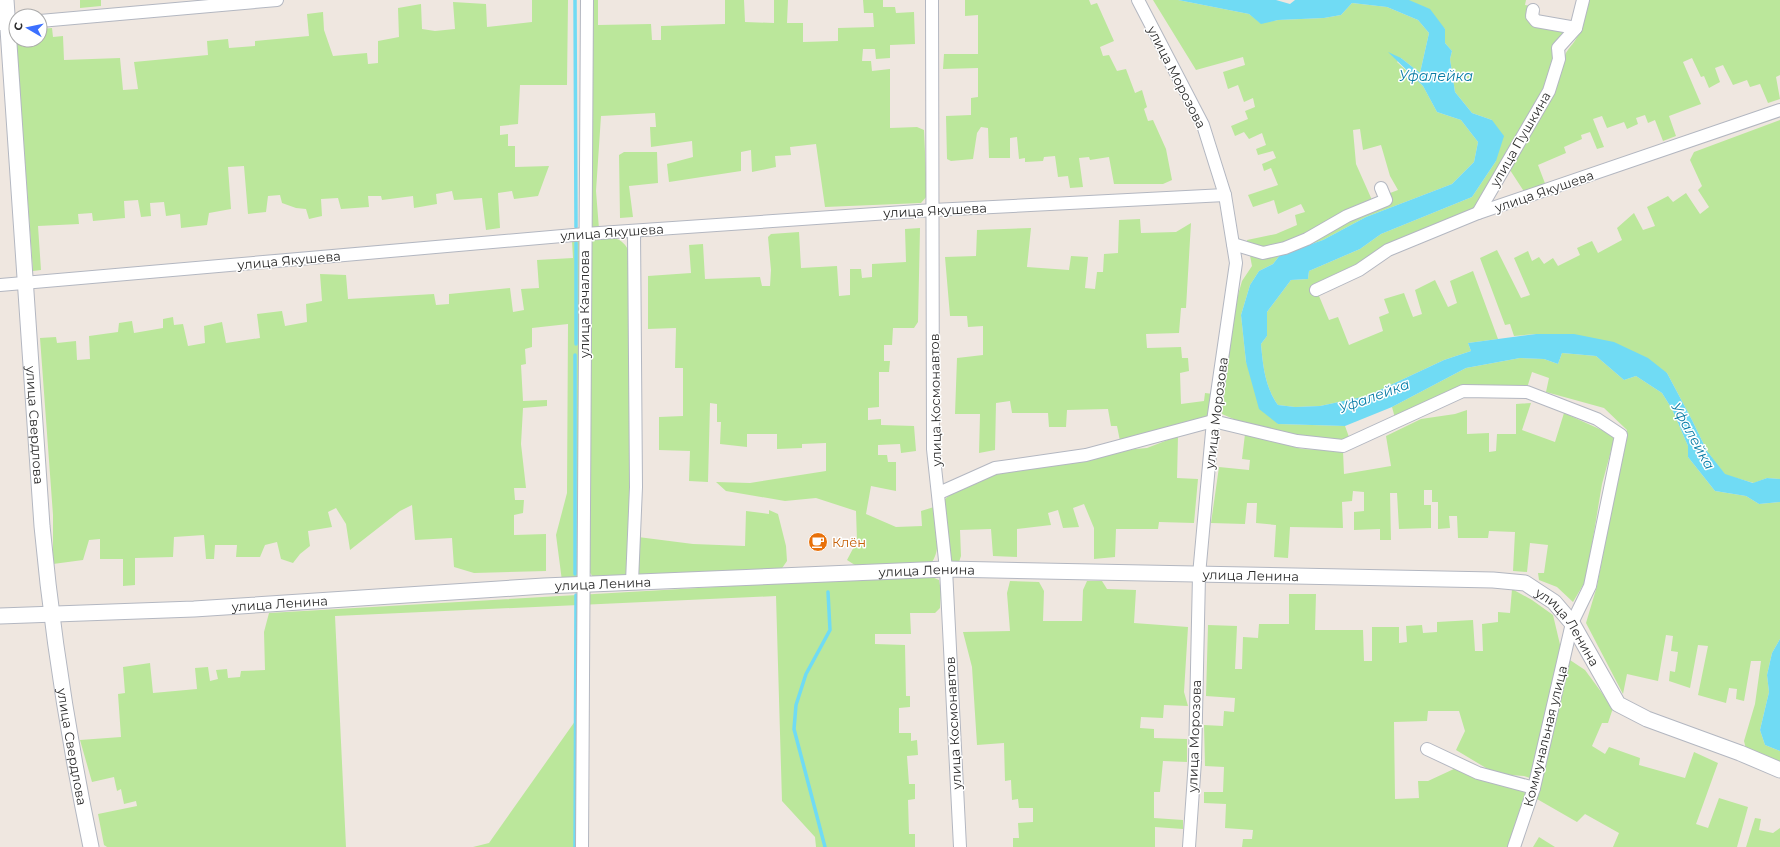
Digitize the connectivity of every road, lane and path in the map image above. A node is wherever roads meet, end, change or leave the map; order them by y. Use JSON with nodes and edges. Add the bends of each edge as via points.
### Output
{"nodes":[{"id":1,"x":6,"y":0,"type":"edge"},
{"id":2,"x":277,"y":0,"type":"edge"},
{"id":3,"x":588,"y":0,"type":"edge"},
{"id":4,"x":932,"y":0,"type":"edge"},
{"id":5,"x":1138,"y":0,"type":"edge"},
{"id":6,"x":1583,"y":0,"type":"edge"},
{"id":7,"x":1533,"y":10,"type":"dead end"},
{"id":8,"x":48,"y":20,"type":"edge"},
{"id":9,"x":8,"y":24,"type":"edge"},
{"id":10,"x":1576,"y":28,"type":"junction"},
{"id":11,"x":10,"y":48,"type":"edge"},
{"id":12,"x":1780,"y":110,"type":"edge"},
{"id":13,"x":1382,"y":188,"type":"dead end"},
{"id":14,"x":1225,"y":195,"type":"junction"},
{"id":15,"x":933,"y":210,"type":"junction"},
{"id":16,"x":1478,"y":213,"type":"junction"},
{"id":17,"x":634,"y":231,"type":"junction"},
{"id":18,"x":585,"y":234,"type":"junction"},
{"id":19,"x":1233,"y":244,"type":"junction"},
{"id":20,"x":25,"y":284,"type":"junction"},
{"id":21,"x":0,"y":286,"type":"edge"},
{"id":22,"x":1316,"y":290,"type":"dead end"},
{"id":23,"x":1213,"y":421,"type":"junction"},
{"id":24,"x":939,"y":493,"type":"junction"},
{"id":25,"x":946,"y":569,"type":"junction"},
{"id":26,"x":1199,"y":575,"type":"junction"},
{"id":27,"x":632,"y":582,"type":"junction"},
{"id":28,"x":584,"y":585,"type":"junction"},
{"id":29,"x":50,"y":614,"type":"junction"},
{"id":30,"x":0,"y":616,"type":"edge"},
{"id":31,"x":1572,"y":623,"type":"junction"},
{"id":32,"x":1427,"y":749,"type":"dead end"},
{"id":33,"x":1780,"y":770,"type":"edge"},
{"id":34,"x":1534,"y":788,"type":"junction"},
{"id":35,"x":91,"y":847,"type":"edge"},
{"id":36,"x":582,"y":847,"type":"edge"},
{"id":37,"x":960,"y":847,"type":"edge"},
{"id":38,"x":1189,"y":847,"type":"edge"},
{"id":39,"x":1514,"y":847,"type":"edge"}],
"edges":[{"from":1,"to":9,"type":"street","name":"улица Свердлова"},
{"from":2,"to":8,"type":"street"},
{"from":3,"to":18,"type":"street","name":"улица Качалова"},
{"from":4,"to":15,"type":"street","name":"улица Космонавтов"},
{"from":5,"to":14,"type":"street","name":"улица Морозова","via":[[1203,125]]},
{"from":6,"to":10,"type":"street","name":"улица Пушкина"},
{"from":7,"to":10,"type":"street","via":[[1532,16],[1536,21]]},
{"from":10,"to":16,"type":"street","name":"улица Пушкина","via":[[1558,48],[1559,59],[1549,91]]},
{"from":11,"to":20,"type":"street","name":"улица Свердлова"},
{"from":12,"to":16,"type":"street","name":"улица Якушева"},
{"from":13,"to":19,"type":"street","via":[[1386,200],[1347,216],[1307,239],[1285,248],[1264,253]]},
{"from":14,"to":15,"type":"street","name":"улица Якушева"},
{"from":14,"to":19,"type":"street","name":"улица Морозова"},
{"from":15,"to":17,"type":"street","name":"улица Якушева"},
{"from":15,"to":24,"type":"street","name":"улица Космонавтов","via":[[933,449]]},
{"from":16,"to":22,"type":"street","name":"улица Якушева","via":[[1388,250],[1359,270]]},
{"from":17,"to":18,"type":"street","name":"улица Якушева"},
{"from":17,"to":27,"type":"street","via":[[636,487]]},
{"from":18,"to":20,"type":"street","name":"улица Якушева"},
{"from":18,"to":28,"type":"street","name":"улица Качалова"},
{"from":19,"to":23,"type":"street","name":"улица Морозова","via":[[1236,263]]},
{"from":20,"to":21,"type":"street","name":"улица Якушева"},
{"from":20,"to":29,"type":"street","name":"улица Свердлова"},
{"from":23,"to":24,"type":"street","via":[[1086,455],[995,468]]},
{"from":23,"to":26,"type":"street","name":"улица Морозова"},
{"from":23,"to":31,"type":"street","name":"Коммунальная улица","via":[[1298,440],[1342,446],[1463,391],[1527,392],[1597,419],[1621,435],[1590,586]]},
{"from":24,"to":25,"type":"street","name":"улица Космонавтов"},
{"from":25,"to":26,"type":"street","name":"улица Ленина"},
{"from":25,"to":27,"type":"street","name":"улица Ленина"},
{"from":25,"to":37,"type":"street","name":"улица Космонавтов"},
{"from":26,"to":31,"type":"street","name":"улица Ленина","via":[[1493,580],[1525,583],[1554,602]]},
{"from":26,"to":38,"type":"street","name":"улица Морозова","via":[[1195,761]]},
{"from":27,"to":28,"type":"street","name":"улица Ленина"},
{"from":28,"to":29,"type":"street","name":"улица Ленина","via":[[202,608]]},
{"from":28,"to":36,"type":"street","name":"улица Качалова"},
{"from":29,"to":30,"type":"street","name":"улица Ленина"},
{"from":29,"to":35,"type":"street","name":"улица Свердлова"},
{"from":31,"to":33,"type":"street","name":"улица Ленина","via":[[1618,704],[1647,719]]},
{"from":31,"to":34,"type":"street","name":"Коммунальная улица"},
{"from":32,"to":34,"type":"street","via":[[1478,773]]},
{"from":34,"to":39,"type":"street","name":"Коммунальная улица"}]}
